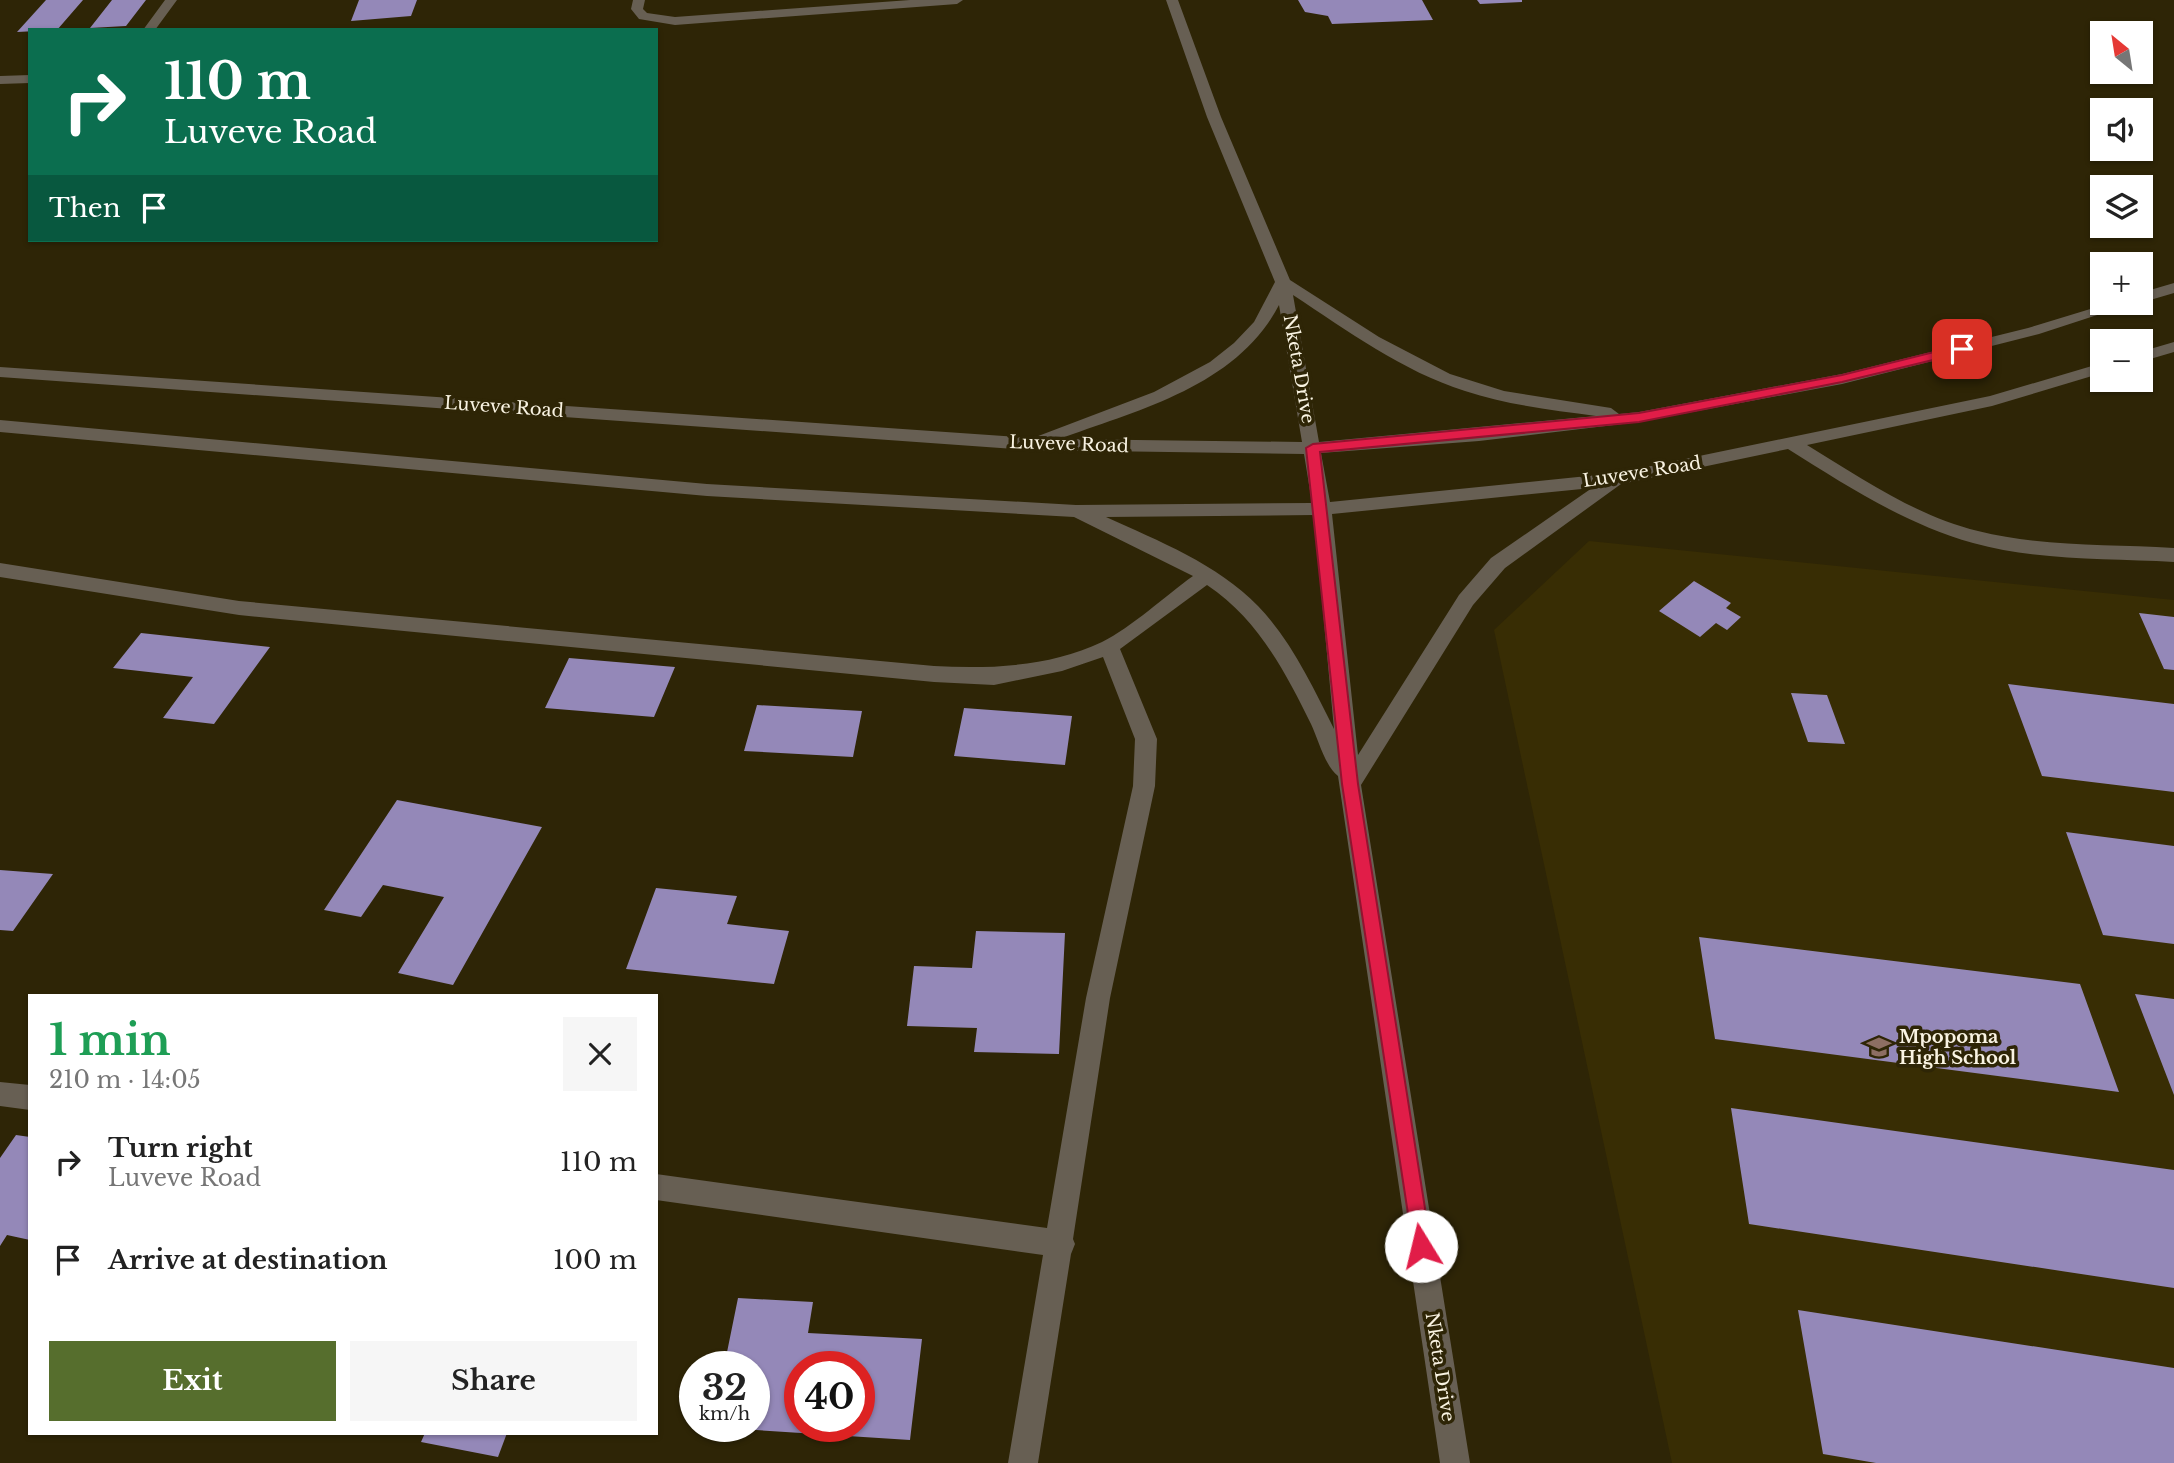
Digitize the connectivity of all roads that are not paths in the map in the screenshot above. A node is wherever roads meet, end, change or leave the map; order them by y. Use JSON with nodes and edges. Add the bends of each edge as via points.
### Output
{"nodes":[{"id":1,"x":171,"y":0,"type":"edge"},
{"id":2,"x":639,"y":0,"type":"edge"},
{"id":3,"x":957,"y":0,"type":"edge"},
{"id":4,"x":1172,"y":0,"type":"edge"},
{"id":5,"x":150,"y":28,"type":"edge"},
{"id":6,"x":28,"y":79,"type":"edge"},
{"id":7,"x":0,"y":80,"type":"edge"},
{"id":8,"x":1283,"y":282,"type":"junction"},
{"id":9,"x":2174,"y":288,"type":"edge"},
{"id":10,"x":2153,"y":294,"type":"edge"},
{"id":11,"x":2090,"y":314,"type":"edge"},
{"id":12,"x":2174,"y":347,"type":"edge"},
{"id":13,"x":2153,"y":353,"type":"edge"},
{"id":14,"x":0,"y":372,"type":"edge"},
{"id":15,"x":2090,"y":372,"type":"edge"},
{"id":16,"x":1639,"y":418,"type":"junction"},
{"id":17,"x":0,"y":426,"type":"edge"},
{"id":18,"x":1030,"y":444,"type":"junction"},
{"id":19,"x":1794,"y":445,"type":"junction"},
{"id":20,"x":1313,"y":448,"type":"junction"},
{"id":21,"x":1617,"y":479,"type":"junction"},
{"id":22,"x":1322,"y":509,"type":"junction"},
{"id":23,"x":1076,"y":511,"type":"junction"},
{"id":24,"x":2174,"y":555,"type":"edge"},
{"id":25,"x":0,"y":570,"type":"edge"},
{"id":26,"x":1206,"y":576,"type":"junction"},
{"id":27,"x":1109,"y":647,"type":"junction"},
{"id":28,"x":1350,"y":784,"type":"junction"},
{"id":29,"x":0,"y":1094,"type":"edge"},
{"id":30,"x":28,"y":1098,"type":"edge"},
{"id":31,"x":658,"y":1187,"type":"edge"},
{"id":32,"x":1060,"y":1244,"type":"junction"},
{"id":33,"x":1023,"y":1463,"type":"edge"},
{"id":34,"x":1455,"y":1463,"type":"edge"}],
"edges":[{"from":1,"to":5,"type":"street"},
{"from":2,"to":3,"type":"street","via":[[643,16],[675,21]]},
{"from":4,"to":8,"type":"street","name":"Nketa Drive","via":[[1214,117]]},
{"from":6,"to":7,"type":"street"},
{"from":8,"to":16,"type":"street","via":[[1429,371],[1513,398]]},
{"from":8,"to":18,"type":"street","via":[[1260,325],[1223,362],[1160,395]]},
{"from":8,"to":20,"type":"street","name":"Nketa Drive"},
{"from":9,"to":10,"type":"street"},
{"from":11,"to":16,"type":"street","name":"Luveve Road","via":[[1842,379]]},
{"from":12,"to":13,"type":"street"},
{"from":14,"to":18,"type":"street","name":"Luveve Road"},
{"from":15,"to":19,"type":"street","name":"Luveve Road","via":[[1992,401]]},
{"from":16,"to":20,"type":"street","name":"Luveve Road"},
{"from":17,"to":23,"type":"street","name":"Luveve Road","via":[[707,490]]},
{"from":18,"to":20,"type":"street","name":"Luveve Road"},
{"from":19,"to":21,"type":"street","name":"Luveve Road"},
{"from":19,"to":24,"type":"street","via":[[1889,503],[1990,540]]},
{"from":20,"to":22,"type":"street","name":"Nketa Drive"},
{"from":21,"to":22,"type":"street","name":"Luveve Road"},
{"from":21,"to":28,"type":"street","via":[[1498,563],[1466,600]]},
{"from":22,"to":23,"type":"street","name":"Luveve Road"},
{"from":22,"to":28,"type":"street","name":"Nketa Drive"},
{"from":23,"to":26,"type":"street"},
{"from":25,"to":27,"type":"street","via":[[239,608],[934,674],[994,677],[1062,663]]},
{"from":26,"to":27,"type":"street"},
{"from":26,"to":28,"type":"street","via":[[1238,598],[1271,638],[1305,692]]},
{"from":27,"to":32,"type":"street","via":[[1146,739],[1144,786],[1098,998]]},
{"from":28,"to":34,"type":"street","name":"Nketa Drive"},
{"from":29,"to":30,"type":"street"},
{"from":31,"to":32,"type":"street"},
{"from":32,"to":33,"type":"street"}]}
